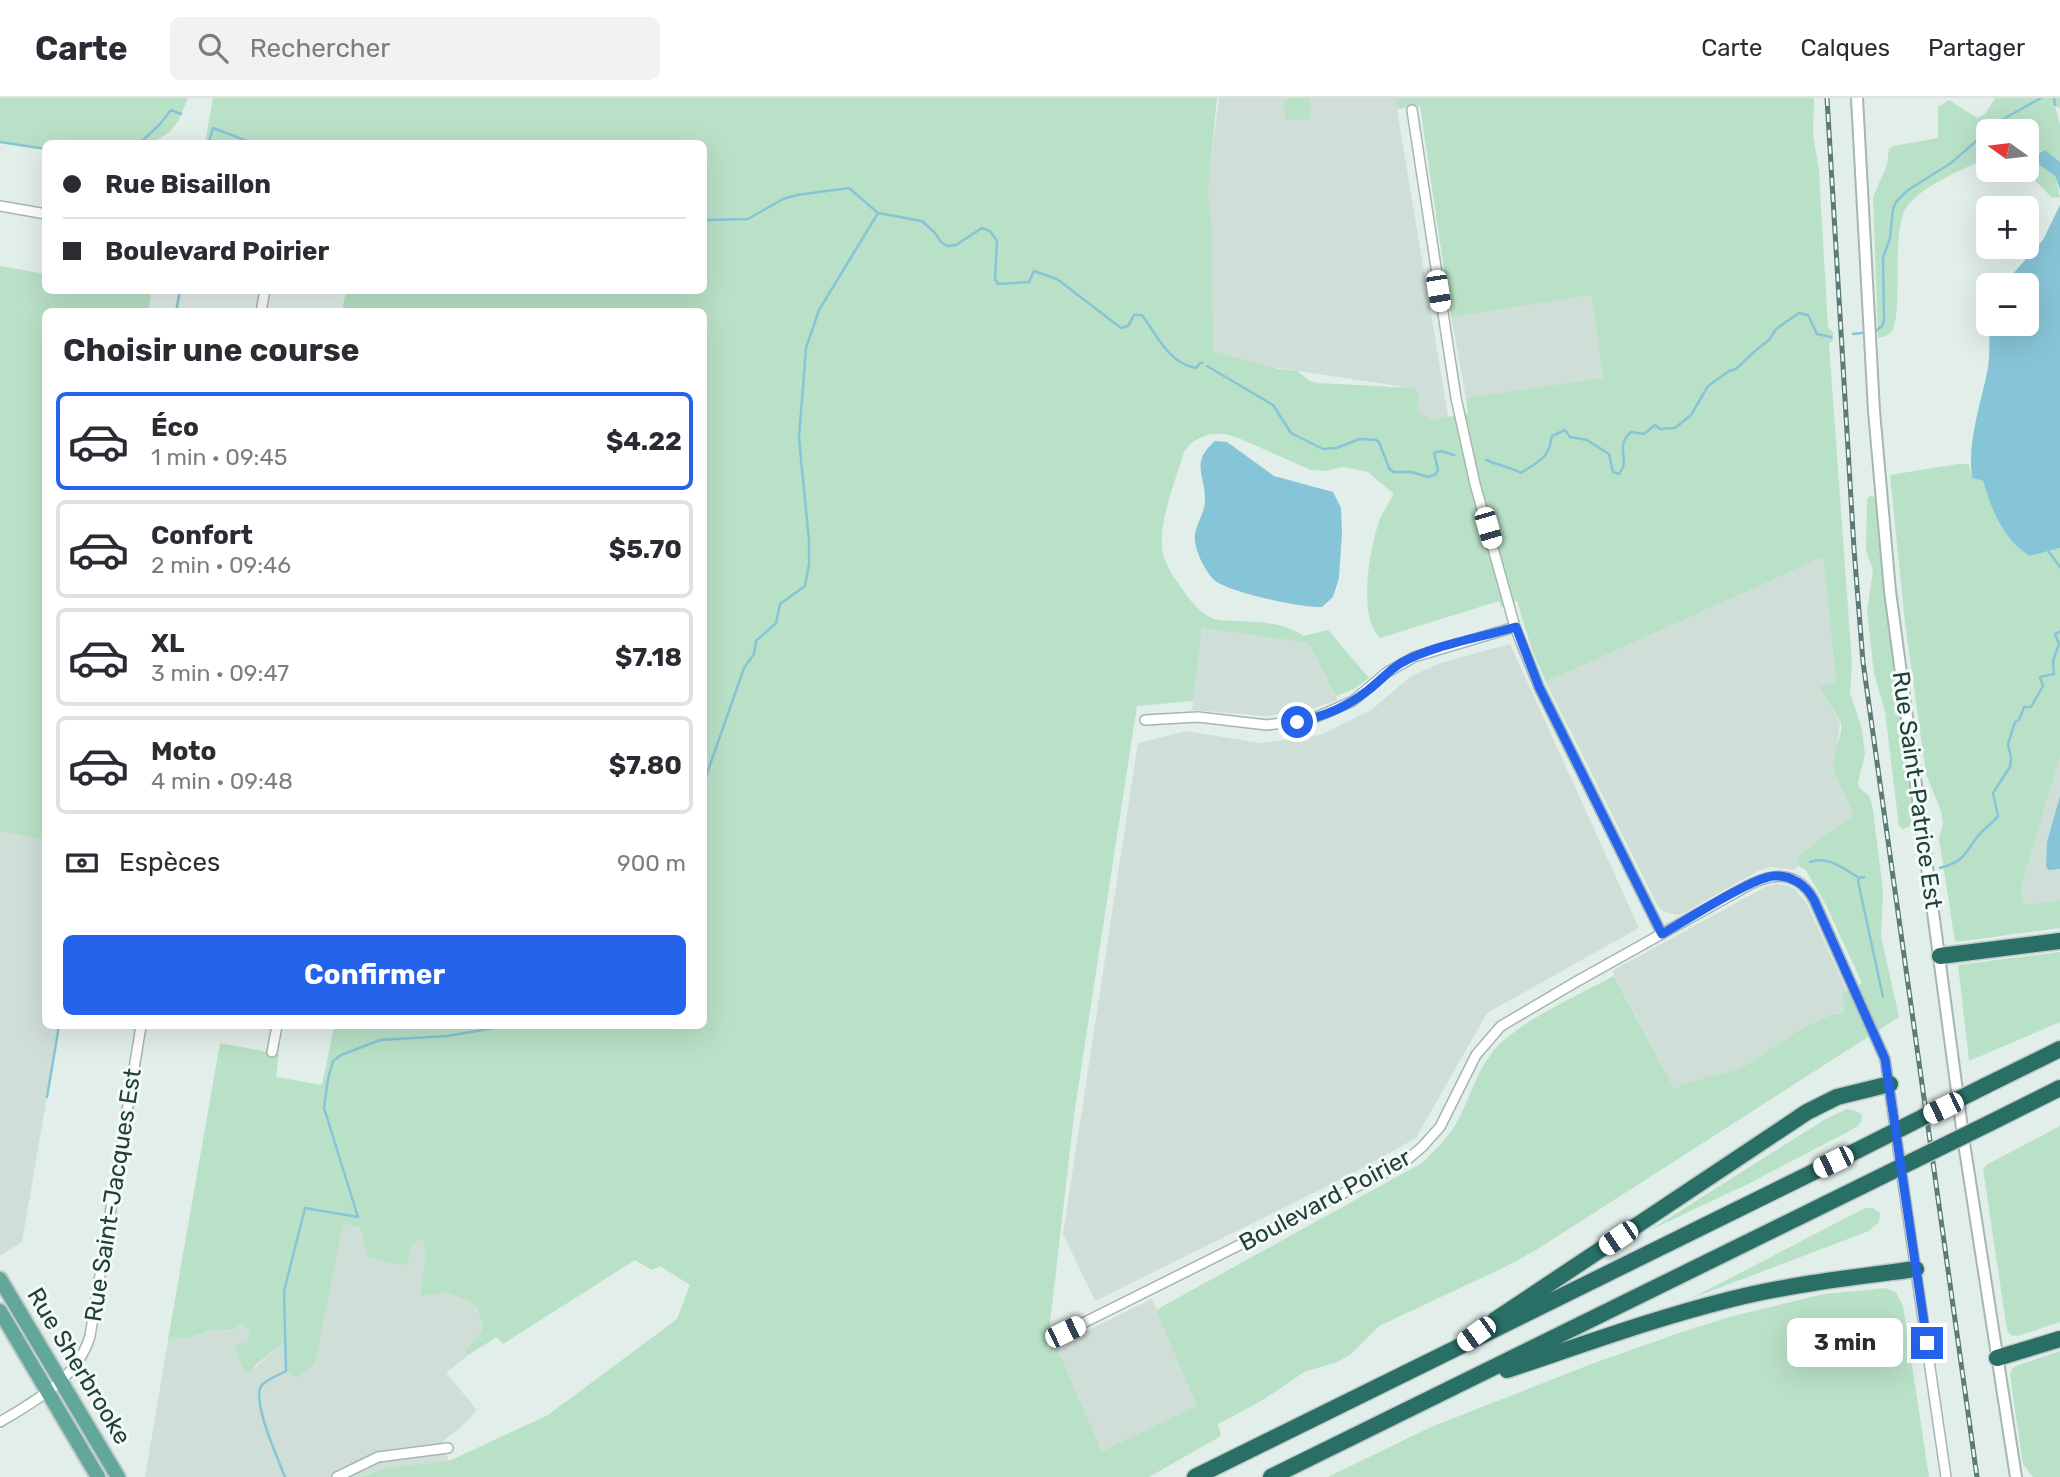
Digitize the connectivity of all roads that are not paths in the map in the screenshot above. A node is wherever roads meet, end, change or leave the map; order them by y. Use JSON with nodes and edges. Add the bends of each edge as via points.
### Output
{"nodes":[{"id":1,"x":1857,"y":98,"type":"edge"},
{"id":2,"x":1412,"y":110,"type":"dead end"},
{"id":3,"x":0,"y":206,"type":"edge"},
{"id":4,"x":42,"y":213,"type":"edge"},
{"id":5,"x":1516,"y":627,"type":"junction"},
{"id":6,"x":1146,"y":720,"type":"dead end"},
{"id":7,"x":1662,"y":934,"type":"junction"},
{"id":8,"x":2060,"y":941,"type":"edge"},
{"id":9,"x":1940,"y":956,"type":"junction"},
{"id":10,"x":141,"y":1029,"type":"edge"},
{"id":11,"x":276,"y":1029,"type":"edge"},
{"id":12,"x":2060,"y":1049,"type":"edge"},
{"id":13,"x":272,"y":1052,"type":"dead end"},
{"id":14,"x":1889,"y":1084,"type":"junction"},
{"id":15,"x":2060,"y":1088,"type":"edge"},
{"id":16,"x":1916,"y":1269,"type":"junction"},
{"id":17,"x":0,"y":1279,"type":"edge"},
{"id":18,"x":0,"y":1311,"type":"edge"},
{"id":19,"x":1065,"y":1332,"type":"dead end"},
{"id":20,"x":2060,"y":1339,"type":"edge"},
{"id":21,"x":1457,"y":1348,"type":"junction"},
{"id":22,"x":1997,"y":1358,"type":"junction"},
{"id":23,"x":60,"y":1380,"type":"junction"},
{"id":24,"x":1449,"y":1389,"type":"junction"},
{"id":25,"x":47,"y":1391,"type":"junction"},
{"id":26,"x":0,"y":1422,"type":"edge"},
{"id":27,"x":448,"y":1448,"type":"dead end"},
{"id":28,"x":98,"y":1477,"type":"edge"},
{"id":29,"x":118,"y":1477,"type":"edge"},
{"id":30,"x":337,"y":1477,"type":"edge"},
{"id":31,"x":1195,"y":1477,"type":"edge"},
{"id":32,"x":1271,"y":1477,"type":"edge"},
{"id":33,"x":1946,"y":1477,"type":"edge"},
{"id":34,"x":2016,"y":1477,"type":"edge"}],
"edges":[{"from":1,"to":9,"type":"street","name":"Rue Saint-Patrice Est","via":[[1883,522]]},
{"from":2,"to":5,"type":"street","via":[[1458,407]]},
{"from":3,"to":4,"type":"street"},
{"from":5,"to":6,"type":"street","via":[[1401,663],[1353,701],[1312,719],[1267,725],[1198,717]]},
{"from":5,"to":7,"type":"street","via":[[1539,687]]},
{"from":7,"to":14,"type":"street","name":"Boulevard Poirier","via":[[1766,877],[1788,877],[1801,884],[1814,900],[1879,1042]]},
{"from":7,"to":19,"type":"street","name":"Boulevard Poirier","via":[[1501,1026],[1473,1061],[1440,1127],[1402,1164]]},
{"from":8,"to":9,"type":"highway"},
{"from":9,"to":22,"type":"street","name":"Rue Saint-Patrice Est"},
{"from":10,"to":23,"type":"street","name":"Rue Saint-Jacques Est","via":[[90,1336],[80,1361]]},
{"from":11,"to":13,"type":"street"},
{"from":12,"to":21,"type":"highway","bridge":true},
{"from":14,"to":16,"type":"street","name":"Boulevard Poirier"},
{"from":14,"to":21,"type":"highway","via":[[1847,1093],[1807,1112]]},
{"from":15,"to":24,"type":"highway","bridge":true},
{"from":16,"to":24,"type":"highway","via":[[1717,1303]]},
{"from":16,"to":33,"type":"street","name":"Boulevard Poirier"},
{"from":17,"to":23,"type":"main road","name":"Rue Sherbrooke"},
{"from":18,"to":25,"type":"main road","name":"Rue Sherbrooke"},
{"from":20,"to":22,"type":"highway"},
{"from":21,"to":31,"type":"highway"},
{"from":22,"to":34,"type":"street","name":"Rue Saint-Patrice Est"},
{"from":23,"to":25,"type":"street","name":"Rue Saint-Jacques Est"},
{"from":23,"to":29,"type":"main road","name":"Rue Sherbrooke"},
{"from":24,"to":32,"type":"highway"},
{"from":25,"to":26,"type":"street","name":"Rue Saint-Jacques Est"},
{"from":25,"to":28,"type":"main road","name":"Rue Sherbrooke"},
{"from":27,"to":30,"type":"street","via":[[384,1456]]}]}
